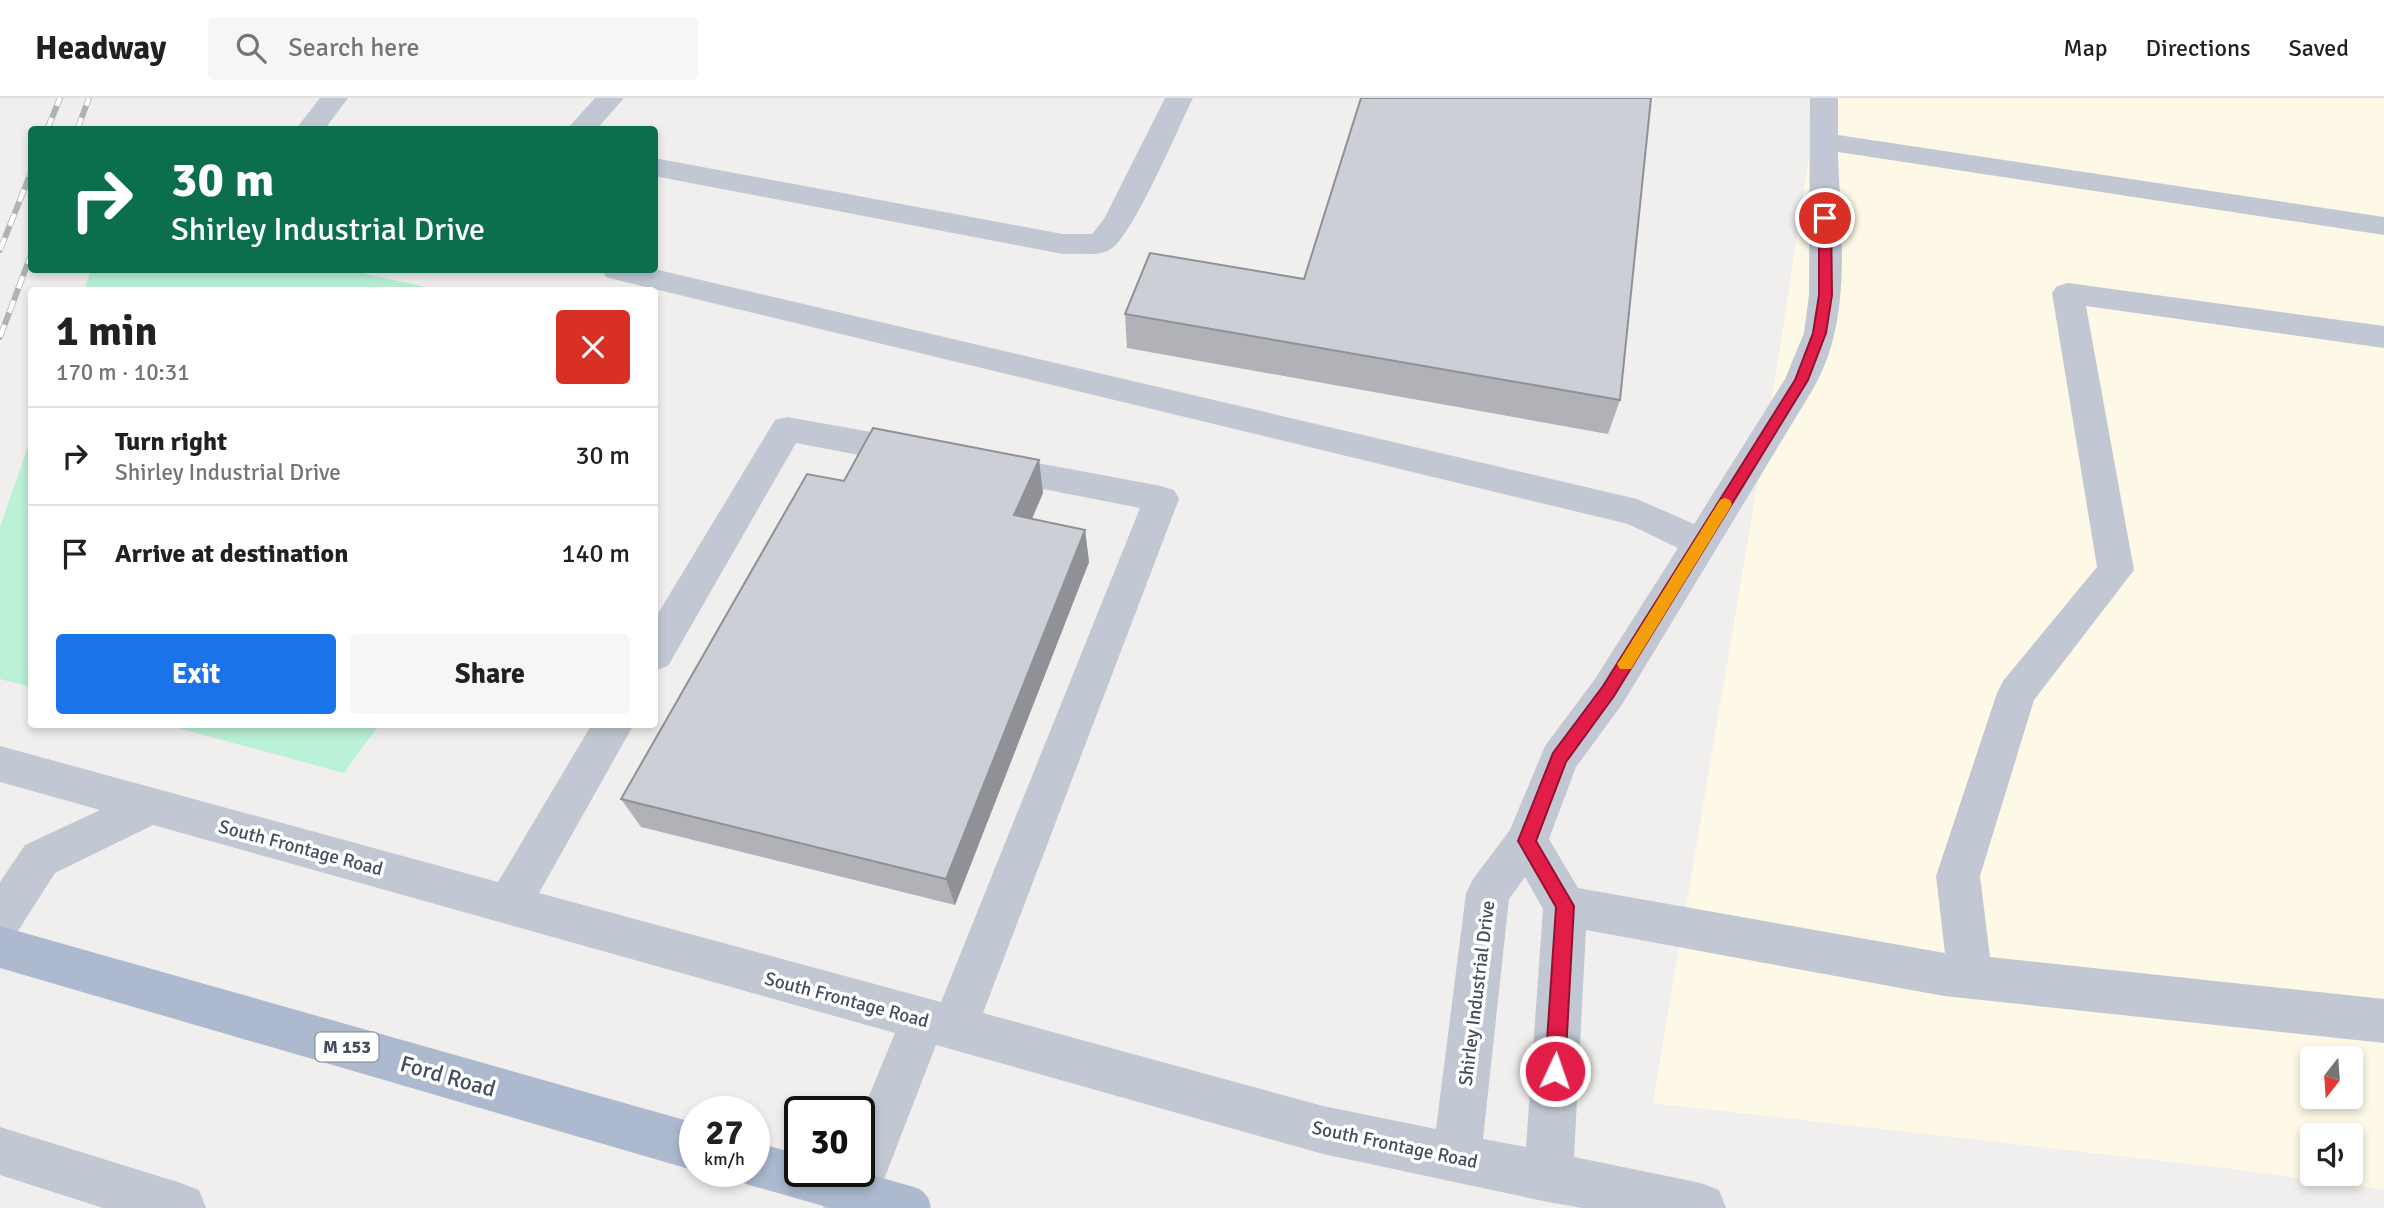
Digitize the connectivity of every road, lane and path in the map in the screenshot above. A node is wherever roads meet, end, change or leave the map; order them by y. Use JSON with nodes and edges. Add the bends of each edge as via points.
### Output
{"nodes":[{"id":1,"x":334,"y":98,"type":"edge"},
{"id":2,"x":610,"y":98,"type":"edge"},
{"id":3,"x":1179,"y":98,"type":"edge"},
{"id":4,"x":1824,"y":98,"type":"edge"},
{"id":5,"x":312,"y":126,"type":"edge"},
{"id":6,"x":584,"y":126,"type":"edge"},
{"id":7,"x":1825,"y":141,"type":"junction"},
{"id":8,"x":658,"y":168,"type":"edge"},
{"id":9,"x":2384,"y":226,"type":"edge"},
{"id":10,"x":630,"y":273,"type":"edge"},
{"id":11,"x":2384,"y":337,"type":"edge"},
{"id":12,"x":1700,"y":544,"type":"junction"},
{"id":13,"x":658,"y":648,"type":"edge"},
{"id":14,"x":612,"y":728,"type":"edge"},
{"id":15,"x":0,"y":764,"type":"edge"},
{"id":16,"x":150,"y":806,"type":"junction"},
{"id":17,"x":1527,"y":841,"type":"junction"},
{"id":18,"x":508,"y":905,"type":"junction"},
{"id":19,"x":1565,"y":906,"type":"junction"},
{"id":20,"x":0,"y":920,"type":"edge"},
{"id":21,"x":0,"y":947,"type":"edge"},
{"id":22,"x":1970,"y":976,"type":"junction"},
{"id":23,"x":2384,"y":1021,"type":"edge"},
{"id":24,"x":939,"y":1024,"type":"junction"},
{"id":25,"x":679,"y":1142,"type":"edge"},
{"id":26,"x":0,"y":1151,"type":"edge"},
{"id":27,"x":1457,"y":1157,"type":"junction"},
{"id":28,"x":770,"y":1169,"type":"edge"},
{"id":29,"x":1548,"y":1177,"type":"junction"},
{"id":30,"x":181,"y":1208,"type":"edge"},
{"id":31,"x":848,"y":1208,"type":"edge"},
{"id":32,"x":909,"y":1208,"type":"edge"},
{"id":33,"x":1701,"y":1208,"type":"edge"}],
"edges":[{"from":1,"to":5,"type":"street"},
{"from":2,"to":6,"type":"street"},
{"from":3,"to":8,"type":"street","via":[[1117,223],[1100,243],[1063,244]]},
{"from":4,"to":7,"type":"street","name":"Shirley Industrial Drive"},
{"from":7,"to":9,"type":"street"},
{"from":7,"to":12,"type":"street","name":"Shirley Industrial Drive","via":[[1825,295],[1820,333],[1801,380]]},
{"from":10,"to":12,"type":"street","via":[[1637,513]]},
{"from":11,"to":22,"type":"street","via":[[2068,293],[2116,570],[2017,693],[1958,876]]},
{"from":12,"to":17,"type":"street","name":"Shirley Industrial Drive","via":[[1608,691],[1559,758]]},
{"from":13,"to":24,"type":"street","via":[[787,429],[1161,499]]},
{"from":14,"to":18,"type":"street"},
{"from":15,"to":16,"type":"street","name":"South Frontage Road"},
{"from":16,"to":18,"type":"street","name":"South Frontage Road"},
{"from":16,"to":20,"type":"street","via":[[40,859]]},
{"from":17,"to":19,"type":"street"},
{"from":17,"to":27,"type":"street","name":"Shirley Industrial Drive","via":[[1488,893]]},
{"from":18,"to":24,"type":"street","name":"South Frontage Road"},
{"from":19,"to":22,"type":"street"},
{"from":19,"to":29,"type":"street"},
{"from":21,"to":25,"type":"main road","name":"Ford Road","number":"M 153"},
{"from":22,"to":23,"type":"street"},
{"from":24,"to":27,"type":"street","name":"South Frontage Road","via":[[1323,1130]]},
{"from":24,"to":31,"type":"street"},
{"from":26,"to":30,"type":"street"},
{"from":27,"to":29,"type":"street","name":"South Frontage Road"},
{"from":28,"to":32,"type":"main road","bridge":true},
{"from":29,"to":33,"type":"street","name":"South Frontage Road"}]}
